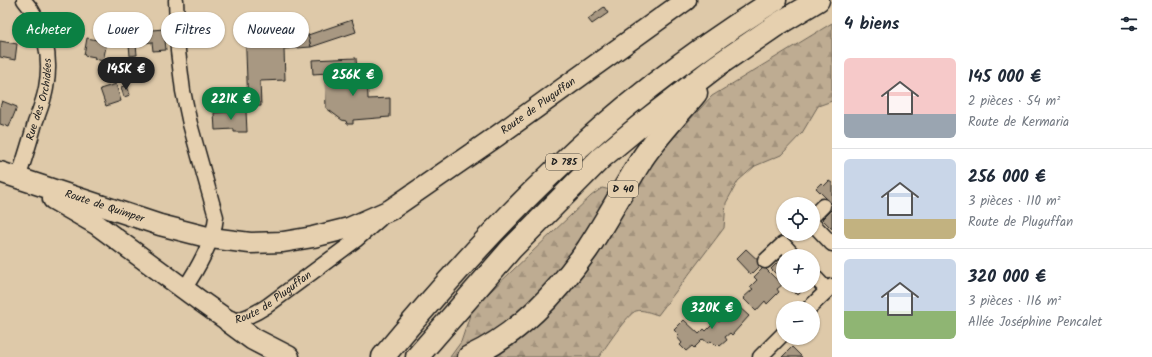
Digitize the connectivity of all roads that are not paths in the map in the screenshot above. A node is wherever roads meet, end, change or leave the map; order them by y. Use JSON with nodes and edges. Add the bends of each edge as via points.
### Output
{"nodes":[{"id":1,"x":24,"y":0,"type":"edge"},
{"id":2,"x":176,"y":0,"type":"edge"},
{"id":3,"x":686,"y":0,"type":"edge"},
{"id":4,"x":775,"y":0,"type":"edge"},
{"id":5,"x":818,"y":0,"type":"edge"},
{"id":6,"x":718,"y":65,"type":"junction"},
{"id":7,"x":9,"y":175,"type":"edge"},
{"id":8,"x":823,"y":206,"type":"dead end"},
{"id":9,"x":820,"y":209,"type":"edge"},
{"id":10,"x":390,"y":210,"type":"junction"},
{"id":11,"x":820,"y":231,"type":"edge"},
{"id":12,"x":211,"y":238,"type":"junction"},
{"id":13,"x":832,"y":244,"type":"edge"},
{"id":14,"x":778,"y":249,"type":"edge"},
{"id":15,"x":788,"y":249,"type":"edge"},
{"id":16,"x":776,"y":251,"type":"edge"},
{"id":17,"x":765,"y":261,"type":"dead end"},
{"id":18,"x":820,"y":280,"type":"edge"},
{"id":19,"x":830,"y":288,"type":"edge"},
{"id":20,"x":184,"y":289,"type":"junction"},
{"id":21,"x":816,"y":301,"type":"edge"},
{"id":22,"x":230,"y":322,"type":"junction"},
{"id":23,"x":776,"y":341,"type":"edge"},
{"id":24,"x":288,"y":357,"type":"edge"},
{"id":25,"x":383,"y":357,"type":"edge"},
{"id":26,"x":417,"y":357,"type":"edge"},
{"id":27,"x":469,"y":357,"type":"edge"},
{"id":28,"x":760,"y":357,"type":"edge"}],
"edges":[{"from":1,"to":7,"type":"street","name":"Rue des Orchidées","via":[[36,17],[45,37],[48,69],[46,88]]},
{"from":2,"to":12,"type":"street","via":[[183,90],[216,217]]},
{"from":3,"to":10,"type":"main road","name":"Route de Pluguffan"},
{"from":4,"to":25,"type":"highway","number":"D 785","via":[[672,70],[553,171],[471,256]]},
{"from":5,"to":6,"type":"highway","number":"D 785"},
{"from":6,"to":26,"type":"highway","number":"D 785","via":[[601,158],[511,249]]},
{"from":6,"to":27,"type":"highway","number":"D 40","via":[[653,144],[587,249],[552,295],[508,335]]},
{"from":7,"to":12,"type":"main road","name":"Route de Quimper","via":[[160,225]]},
{"from":7,"to":20,"type":"main road","via":[[96,224]]},
{"from":8,"to":9,"type":"street"},
{"from":10,"to":12,"type":"main road","name":"Route de Pluguffan","via":[[349,228],[283,242],[250,243]]},
{"from":10,"to":22,"type":"street","name":"Route de Pluguffan","via":[[356,240],[267,306],[242,320]]},
{"from":11,"to":13,"type":"street"},
{"from":12,"to":20,"type":"street"},
{"from":14,"to":15,"type":"street","via":[[783,244]]},
{"from":16,"to":17,"type":"street"},
{"from":18,"to":19,"type":"street"},
{"from":19,"to":21,"type":"street"},
{"from":20,"to":22,"type":"main road"},
{"from":22,"to":24,"type":"highway","via":[[253,339]]},
{"from":23,"to":28,"type":"street"}]}
